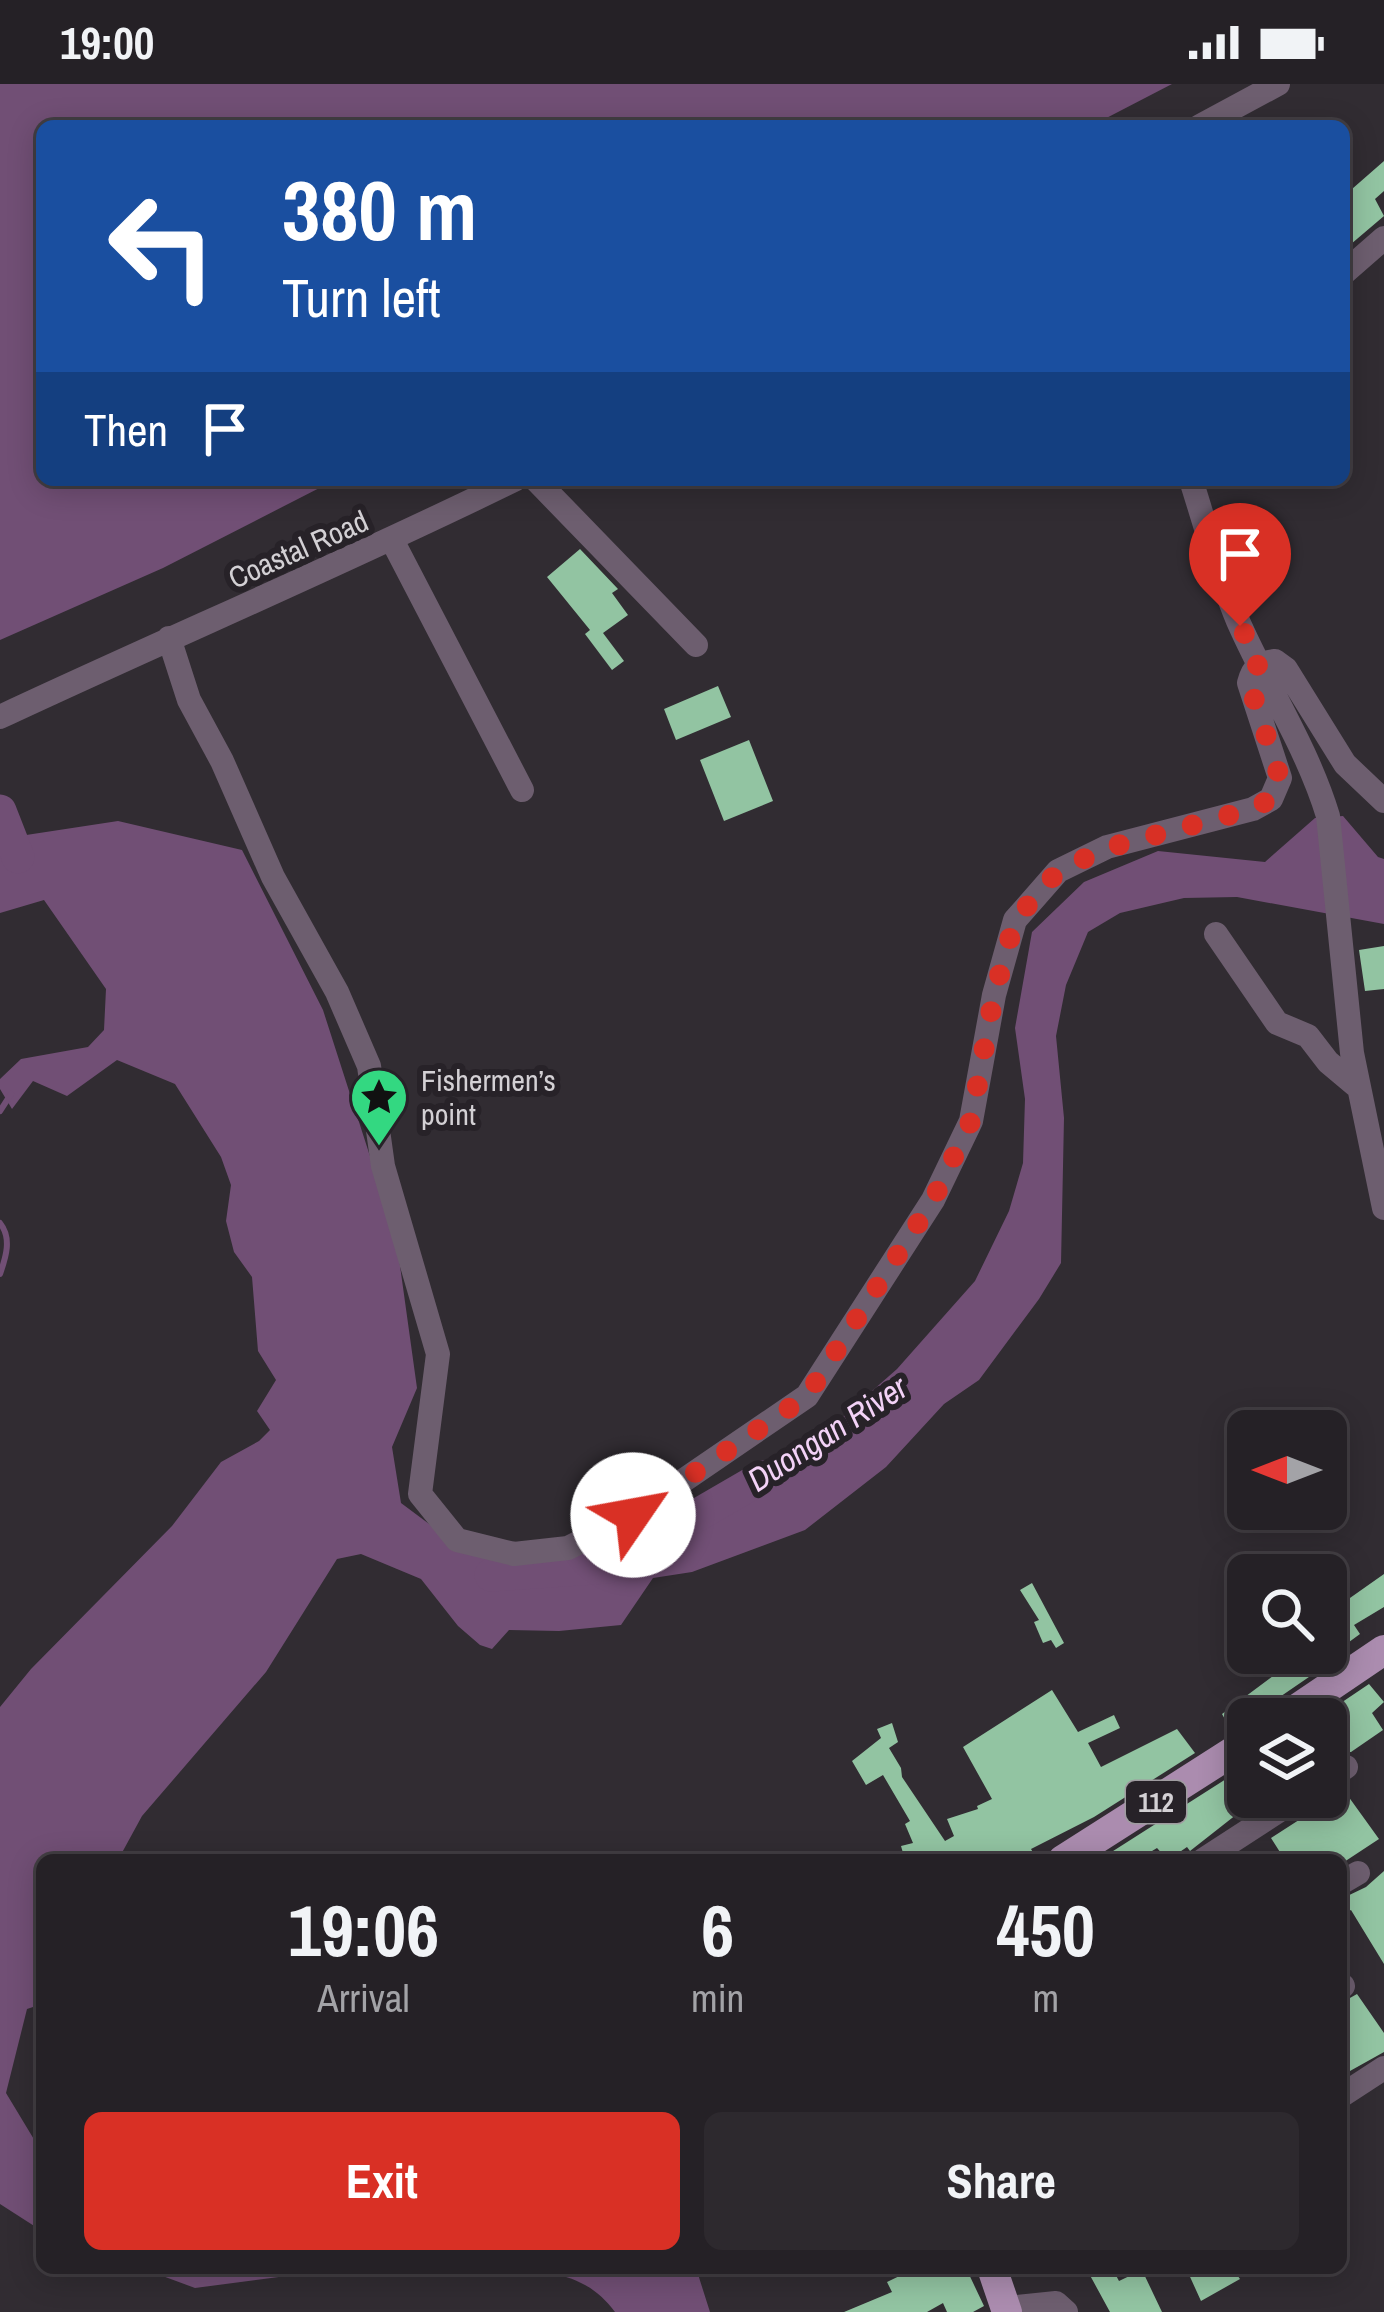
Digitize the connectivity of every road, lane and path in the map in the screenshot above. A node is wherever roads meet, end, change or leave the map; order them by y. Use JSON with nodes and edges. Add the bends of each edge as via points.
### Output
{"nodes":[{"id":1,"x":1278,"y":84,"type":"edge"},
{"id":2,"x":1211,"y":120,"type":"edge"},
{"id":3,"x":1384,"y":238,"type":"edge"},
{"id":4,"x":1350,"y":267,"type":"edge"},
{"id":5,"x":502,"y":486,"type":"edge"},
{"id":6,"x":542,"y":486,"type":"edge"},
{"id":7,"x":1198,"y":486,"type":"edge"},
{"id":8,"x":392,"y":540,"type":"junction"},
{"id":9,"x":169,"y":638,"type":"junction"},
{"id":10,"x":696,"y":645,"type":"dead end"},
{"id":11,"x":1265,"y":671,"type":"junction"},
{"id":12,"x":0,"y":717,"type":"edge"},
{"id":13,"x":522,"y":790,"type":"dead end"},
{"id":14,"x":1384,"y":801,"type":"edge"},
{"id":15,"x":1216,"y":934,"type":"dead end"},
{"id":16,"x":1359,"y":1088,"type":"junction"},
{"id":17,"x":1384,"y":1208,"type":"edge"},
{"id":18,"x":1384,"y":1650,"type":"edge"},
{"id":19,"x":1313,"y":1698,"type":"edge"},
{"id":20,"x":1227,"y":1755,"type":"edge"},
{"id":21,"x":1268,"y":1818,"type":"edge"},
{"id":22,"x":1072,"y":1854,"type":"edge"},
{"id":23,"x":1212,"y":1854,"type":"edge"},
{"id":24,"x":1384,"y":2068,"type":"edge"},
{"id":25,"x":1347,"y":2092,"type":"edge"},
{"id":26,"x":994,"y":2274,"type":"edge"},
{"id":27,"x":1008,"y":2310,"type":"edge"},
{"id":28,"x":1066,"y":2312,"type":"edge"}],
"edges":[{"from":1,"to":2,"type":"street"},
{"from":3,"to":4,"type":"street"},
{"from":5,"to":8,"type":"street","name":"Coastal Road"},
{"from":6,"to":10,"type":"street"},
{"from":7,"to":11,"type":"street","via":[[1220,574]]},
{"from":8,"to":9,"type":"street","name":"Coastal Road"},
{"from":8,"to":13,"type":"street"},
{"from":9,"to":11,"type":"street","via":[[189,700],[369,1066],[383,1166],[437,1354],[420,1494],[457,1540],[514,1554],[568,1548],[633,1515],[807,1396],[933,1200],[971,1121],[1015,920],[1058,871],[1107,848],[1271,799],[1280,778],[1249,683],[1252,670]]},
{"from":9,"to":12,"type":"street","name":"Coastal Road"},
{"from":11,"to":14,"type":"street","via":[[1275,661],[1286,668],[1345,764]]},
{"from":11,"to":16,"type":"street","via":[[1328,816]]},
{"from":15,"to":16,"type":"street","via":[[1277,1023],[1308,1036]]},
{"from":16,"to":17,"type":"street"},
{"from":18,"to":19,"type":"main road"},
{"from":20,"to":22,"type":"main road","number":"112"},
{"from":21,"to":23,"type":"street"},
{"from":24,"to":25,"type":"street"},
{"from":26,"to":27,"type":"main road"},
{"from":27,"to":28,"type":"street","via":[[1057,2303]]}]}
